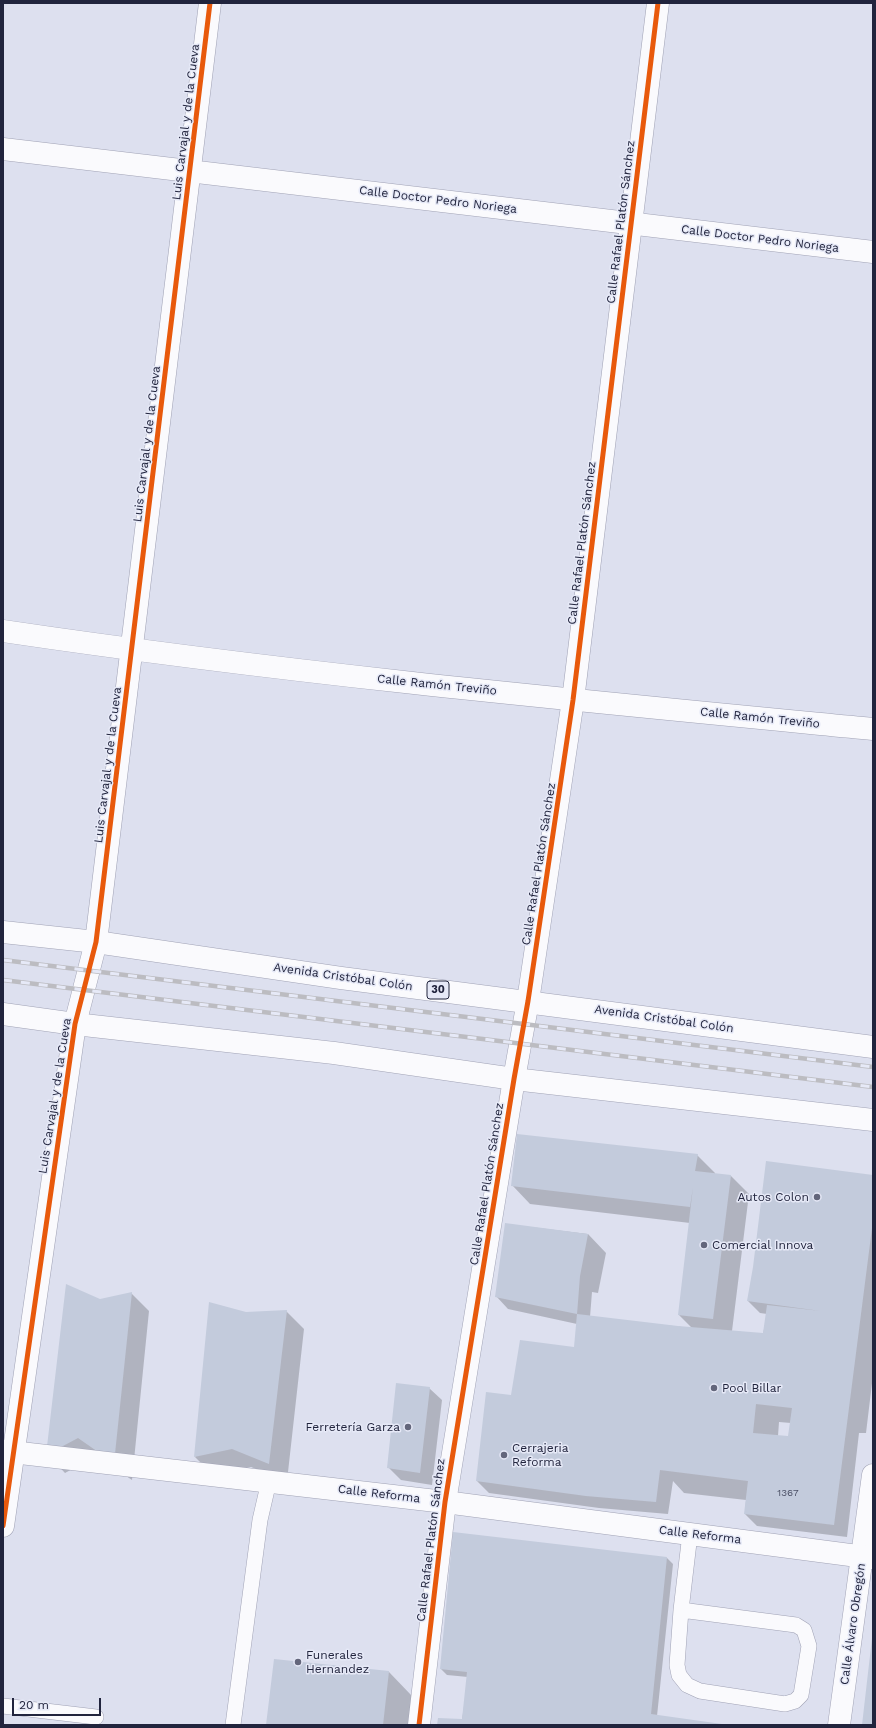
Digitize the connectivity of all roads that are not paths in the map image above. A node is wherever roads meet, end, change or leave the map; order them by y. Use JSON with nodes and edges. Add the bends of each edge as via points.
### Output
{"nodes":[{"id":1,"x":210,"y":3,"type":"edge"},
{"id":2,"x":658,"y":3,"type":"edge"},
{"id":3,"x":3,"y":149,"type":"edge"},
{"id":4,"x":190,"y":171,"type":"junction"},
{"id":5,"x":631,"y":224,"type":"junction"},
{"id":6,"x":873,"y":252,"type":"edge"},
{"id":7,"x":3,"y":631,"type":"edge"},
{"id":8,"x":132,"y":650,"type":"junction"},
{"id":9,"x":573,"y":700,"type":"junction"},
{"id":10,"x":873,"y":729,"type":"edge"},
{"id":11,"x":3,"y":932,"type":"edge"},
{"id":12,"x":96,"y":942,"type":"junction"},
{"id":13,"x":528,"y":1002,"type":"junction"},
{"id":14,"x":3,"y":1014,"type":"edge"},
{"id":15,"x":76,"y":1024,"type":"junction"},
{"id":16,"x":873,"y":1047,"type":"edge"},
{"id":17,"x":514,"y":1079,"type":"junction"},
{"id":18,"x":873,"y":1120,"type":"edge"},
{"id":19,"x":8,"y":1451,"type":"edge"},
{"id":20,"x":873,"y":1475,"type":"edge"},
{"id":21,"x":269,"y":1481,"type":"junction"},
{"id":22,"x":445,"y":1502,"type":"junction"},
{"id":23,"x":3,"y":1526,"type":"edge"},
{"id":24,"x":690,"y":1534,"type":"junction"},
{"id":25,"x":868,"y":1557,"type":"edge"},
{"id":26,"x":681,"y":1610,"type":"junction"},
{"id":27,"x":3,"y":1706,"type":"edge"},
{"id":28,"x":96,"y":1717,"type":"dead end"},
{"id":29,"x":233,"y":1725,"type":"edge"},
{"id":30,"x":419,"y":1725,"type":"edge"},
{"id":31,"x":839,"y":1725,"type":"edge"}],
"edges":[{"from":1,"to":4,"type":"street","name":"Luis Carvajal y de la Cueva"},
{"from":2,"to":5,"type":"street","name":"Calle Rafael Platón Sánchez"},
{"from":3,"to":4,"type":"street","name":"Calle Doctor Pedro Noriega"},
{"from":4,"to":5,"type":"street","name":"Calle Doctor Pedro Noriega"},
{"from":4,"to":8,"type":"street","name":"Luis Carvajal y de la Cueva"},
{"from":5,"to":6,"type":"street","name":"Calle Doctor Pedro Noriega"},
{"from":5,"to":9,"type":"street","name":"Calle Rafael Platón Sánchez"},
{"from":7,"to":8,"type":"street","name":"Calle Ramón Treviño"},
{"from":8,"to":9,"type":"street","name":"Calle Ramón Treviño"},
{"from":8,"to":12,"type":"street","name":"Luis Carvajal y de la Cueva"},
{"from":9,"to":10,"type":"street","name":"Calle Ramón Treviño"},
{"from":9,"to":13,"type":"street","name":"Calle Rafael Platón Sánchez"},
{"from":11,"to":12,"type":"street","name":"Avenida Cristóbal Colón","number":"30"},
{"from":12,"to":13,"type":"street","name":"Avenida Cristóbal Colón","number":"30"},
{"from":12,"to":15,"type":"street","name":"Luis Carvajal y de la Cueva"},
{"from":13,"to":16,"type":"street","name":"Avenida Cristóbal Colón","number":"30"},
{"from":13,"to":17,"type":"street","name":"Calle Rafael Platón Sánchez"},
{"from":14,"to":15,"type":"street"},
{"from":15,"to":17,"type":"street","via":[[334,1053]]},
{"from":15,"to":19,"type":"street","name":"Luis Carvajal y de la Cueva"},
{"from":17,"to":18,"type":"street"},
{"from":17,"to":22,"type":"street","name":"Calle Rafael Platón Sánchez"},
{"from":19,"to":21,"type":"street","name":"Calle Reforma"},
{"from":19,"to":23,"type":"street","name":"Luis Carvajal y de la Cueva"},
{"from":20,"to":25,"type":"street","name":"Calle Álvaro Obregón"},
{"from":21,"to":22,"type":"street","name":"Calle Reforma"},
{"from":21,"to":29,"type":"lane","via":[[260,1520]]},
{"from":22,"to":24,"type":"street","name":"Calle Reforma"},
{"from":22,"to":30,"type":"street","name":"Calle Rafael Platón Sánchez"},
{"from":24,"to":25,"type":"street","name":"Calle Reforma"},
{"from":24,"to":26,"type":"lane"},
{"from":25,"to":31,"type":"street","name":"Calle Álvaro Obregón"},
{"from":26,"to":26,"type":"lane","via":[[796,1625],[804,1630],[809,1646],[801,1695],[795,1701],[785,1704],[707,1692],[687,1685],[679,1675],[677,1665]]},
{"from":27,"to":28,"type":"lane"}]}
